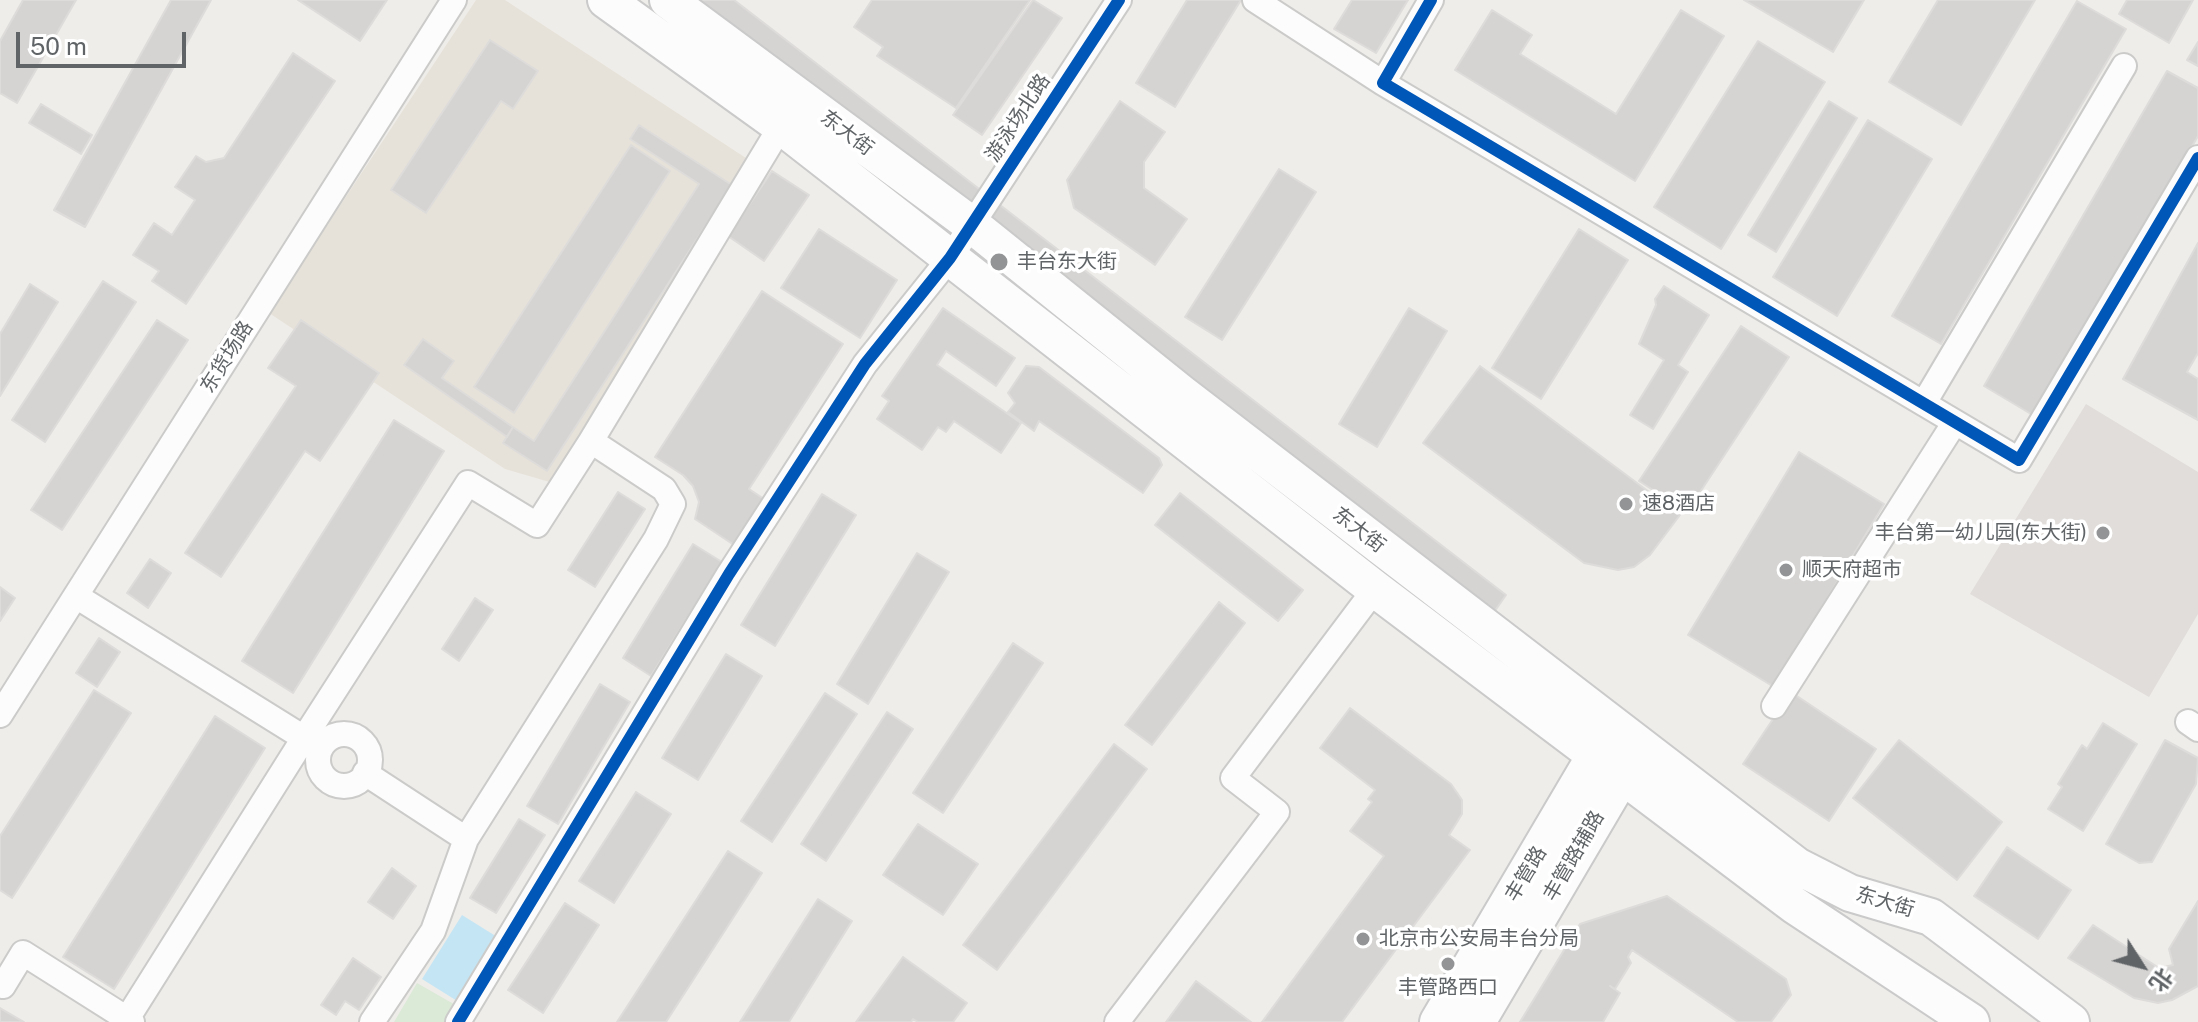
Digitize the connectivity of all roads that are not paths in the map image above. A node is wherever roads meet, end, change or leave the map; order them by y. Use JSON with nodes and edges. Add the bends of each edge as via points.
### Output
{"nodes":[{"id":1,"x":454,"y":0,"type":"edge"},
{"id":2,"x":606,"y":0,"type":"edge"},
{"id":3,"x":668,"y":0,"type":"edge"},
{"id":4,"x":1119,"y":0,"type":"edge"},
{"id":5,"x":1255,"y":0,"type":"edge"},
{"id":6,"x":1431,"y":0,"type":"edge"},
{"id":7,"x":2124,"y":66,"type":"dead end"},
{"id":8,"x":1383,"y":83,"type":"junction"},
{"id":9,"x":781,"y":126,"type":"junction"},
{"id":10,"x":2198,"y":158,"type":"edge"},
{"id":11,"x":972,"y":225,"type":"junction"},
{"id":12,"x":950,"y":258,"type":"junction"},
{"id":13,"x":1924,"y":403,"type":"junction"},
{"id":14,"x":1955,"y":422,"type":"junction"},
{"id":15,"x":591,"y":441,"type":"junction"},
{"id":16,"x":1375,"y":589,"type":"junction"},
{"id":17,"x":76,"y":596,"type":"junction"},
{"id":18,"x":1774,"y":706,"type":"dead end"},
{"id":19,"x":0,"y":715,"type":"edge"},
{"id":20,"x":313,"y":743,"type":"junction"},
{"id":21,"x":1611,"y":751,"type":"junction"},
{"id":22,"x":365,"y":773,"type":"junction"},
{"id":23,"x":466,"y":839,"type":"junction"},
{"id":24,"x":1916,"y":911,"type":"junction"},
{"id":25,"x":1895,"y":972,"type":"junction"},
{"id":26,"x":0,"y":984,"type":"edge"},
{"id":27,"x":129,"y":1020,"type":"edge"},
{"id":28,"x":372,"y":1022,"type":"edge"},
{"id":29,"x":458,"y":1022,"type":"edge"},
{"id":30,"x":1117,"y":1022,"type":"edge"},
{"id":31,"x":1438,"y":1022,"type":"edge"},
{"id":32,"x":1477,"y":1022,"type":"edge"},
{"id":33,"x":1971,"y":1022,"type":"edge"},
{"id":34,"x":2071,"y":1022,"type":"edge"}],
"edges":[{"from":1,"to":17,"type":"street","name":"东货场路"},
{"from":2,"to":9,"type":"main road","name":"东大街"},
{"from":3,"to":11,"type":"main road","name":"东大街"},
{"from":4,"to":11,"type":"street","name":"游泳场北路"},
{"from":5,"to":8,"type":"street"},
{"from":6,"to":8,"type":"street"},
{"from":7,"to":13,"type":"street"},
{"from":8,"to":13,"type":"street"},
{"from":9,"to":12,"type":"main road","name":"东大街"},
{"from":9,"to":15,"type":"street"},
{"from":10,"to":14,"type":"street","via":[[2019,460]]},
{"from":11,"to":12,"type":"street","name":"游泳场北路"},
{"from":11,"to":21,"type":"main road","name":"东大街"},
{"from":12,"to":16,"type":"main road","name":"东大街"},
{"from":12,"to":29,"type":"street","name":"游泳场北路","via":[[865,364],[746,548]]},
{"from":13,"to":14,"type":"street"},
{"from":14,"to":18,"type":"street"},
{"from":15,"to":20,"type":"street","via":[[537,525],[468,483]]},
{"from":15,"to":23,"type":"street","via":[[664,489],[673,504]]},
{"from":16,"to":21,"type":"main road","name":"东大街"},
{"from":16,"to":30,"type":"street","via":[[1233,778],[1277,812]]},
{"from":17,"to":19,"type":"street","name":"东货场路"},
{"from":17,"to":20,"type":"street"},
{"from":20,"to":22,"type":"street","via":[[320,770],[331,783],[349,786]]},
{"from":20,"to":22,"type":"street","via":[[337,735],[360,740],[368,753]]},
{"from":20,"to":27,"type":"street"},
{"from":21,"to":24,"type":"main road","name":"东大街","via":[[1797,866],[1850,893]]},
{"from":21,"to":25,"type":"main road","name":"东大街","via":[[1794,905]]},
{"from":21,"to":31,"type":"main road","name":"丰管路"},
{"from":21,"to":32,"type":"main road","name":"丰管路辅路"},
{"from":22,"to":23,"type":"street"},
{"from":23,"to":28,"type":"street","via":[[433,931]]},
{"from":24,"to":25,"type":"main road","via":[[1900,918],[1888,935],[1885,953]]},
{"from":24,"to":34,"type":"main road","name":"东大街"},
{"from":25,"to":33,"type":"main road","name":"东大街"},
{"from":26,"to":27,"type":"street","via":[[23,953]]}]}
